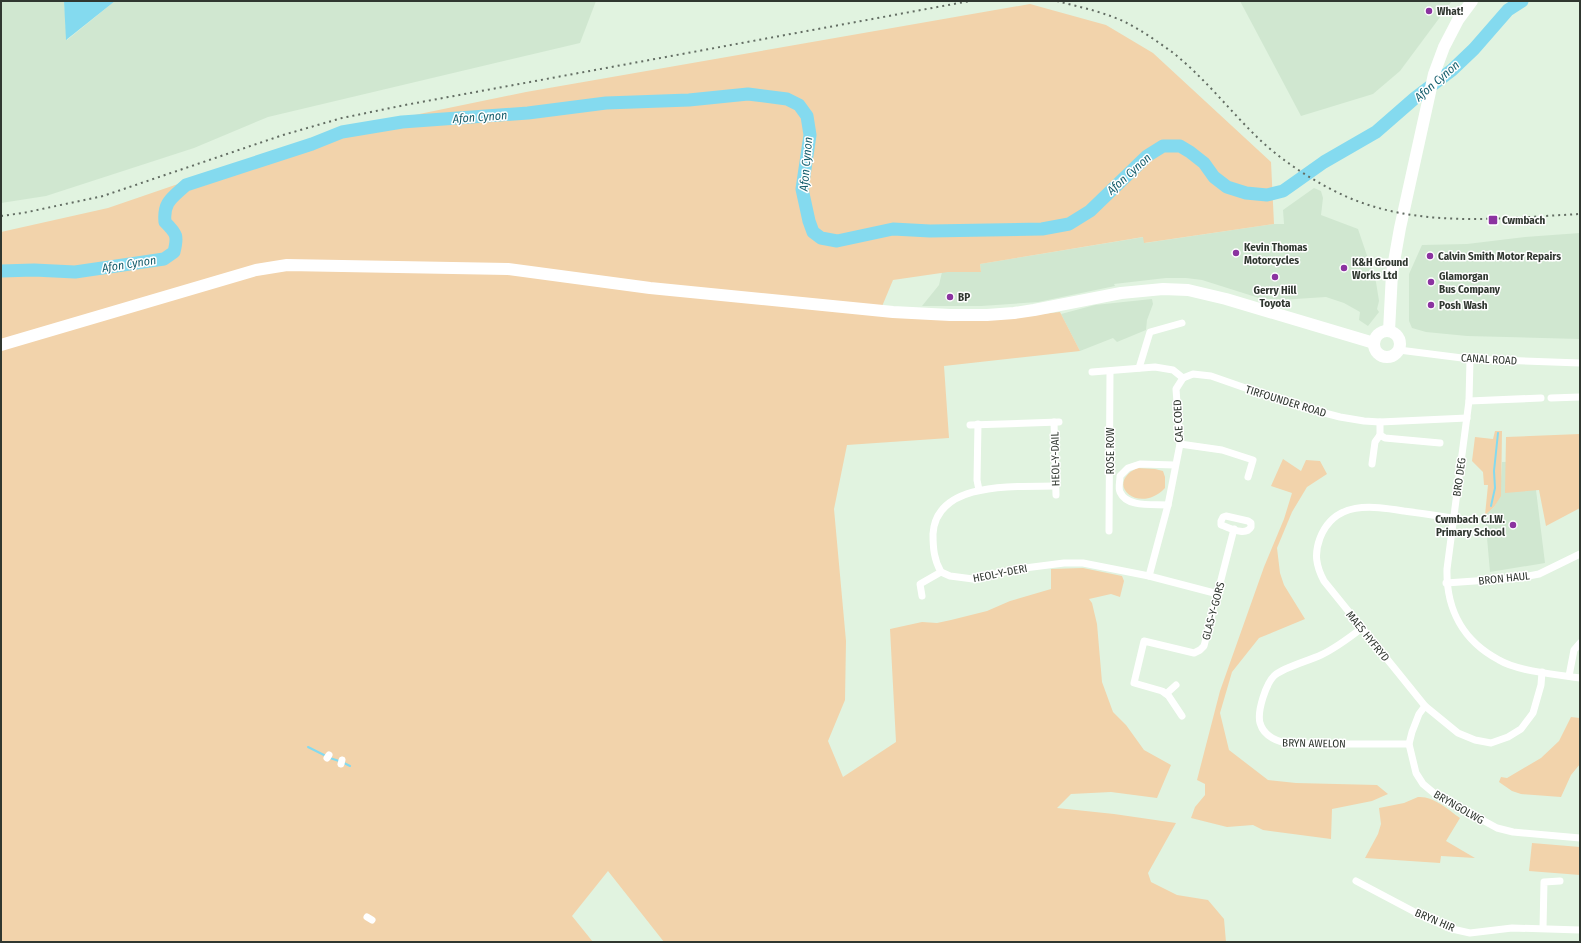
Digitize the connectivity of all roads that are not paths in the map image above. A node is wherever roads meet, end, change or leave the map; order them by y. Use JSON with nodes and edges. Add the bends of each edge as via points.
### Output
{"nodes":[{"id":1,"x":1472,"y":1,"type":"edge"},
{"id":2,"x":1182,"y":323,"type":"dead end"},
{"id":3,"x":1388,"y":331,"type":"junction"},
{"id":4,"x":1374,"y":343,"type":"junction"},
{"id":5,"x":1,"y":345,"type":"edge"},
{"id":6,"x":1399,"y":350,"type":"junction"},
{"id":7,"x":1470,"y":359,"type":"junction"},
{"id":8,"x":1580,"y":363,"type":"edge"},
{"id":9,"x":1139,"y":368,"type":"junction"},
{"id":10,"x":1110,"y":371,"type":"junction"},
{"id":11,"x":1092,"y":372,"type":"dead end"},
{"id":12,"x":1183,"y":378,"type":"junction"},
{"id":13,"x":1580,"y":397,"type":"edge"},
{"id":14,"x":1540,"y":398,"type":"dead end"},
{"id":15,"x":1550,"y":398,"type":"dead end"},
{"id":16,"x":1469,"y":401,"type":"junction"},
{"id":17,"x":1467,"y":418,"type":"junction"},
{"id":18,"x":1380,"y":422,"type":"junction"},
{"id":19,"x":978,"y":424,"type":"junction"},
{"id":20,"x":970,"y":425,"type":"dead end"},
{"id":21,"x":1380,"y":435,"type":"junction"},
{"id":22,"x":1440,"y":443,"type":"dead end"},
{"id":23,"x":1180,"y":444,"type":"junction"},
{"id":24,"x":1372,"y":464,"type":"dead end"},
{"id":25,"x":1175,"y":465,"type":"junction"},
{"id":26,"x":1248,"y":477,"type":"dead end"},
{"id":27,"x":1055,"y":486,"type":"junction"},
{"id":28,"x":979,"y":490,"type":"junction"},
{"id":29,"x":1056,"y":495,"type":"dead end"},
{"id":30,"x":1168,"y":505,"type":"junction"},
{"id":31,"x":1453,"y":518,"type":"junction"},
{"id":32,"x":1234,"y":529,"type":"dead end"},
{"id":33,"x":1109,"y":531,"type":"dead end"},
{"id":34,"x":1580,"y":554,"type":"edge"},
{"id":35,"x":941,"y":572,"type":"junction"},
{"id":36,"x":1150,"y":576,"type":"junction"},
{"id":37,"x":1446,"y":583,"type":"junction"},
{"id":38,"x":1218,"y":594,"type":"junction"},
{"id":39,"x":922,"y":596,"type":"dead end"},
{"id":40,"x":1362,"y":628,"type":"junction"},
{"id":41,"x":1580,"y":643,"type":"edge"},
{"id":42,"x":1542,"y":672,"type":"junction"},
{"id":43,"x":1569,"y":676,"type":"junction"},
{"id":44,"x":1580,"y":678,"type":"edge"},
{"id":45,"x":1176,"y":685,"type":"dead end"},
{"id":46,"x":1166,"y":694,"type":"junction"},
{"id":47,"x":1425,"y":706,"type":"junction"},
{"id":48,"x":1182,"y":716,"type":"dead end"},
{"id":49,"x":1409,"y":744,"type":"junction"},
{"id":50,"x":1580,"y":838,"type":"edge"},
{"id":51,"x":1356,"y":881,"type":"dead end"},
{"id":52,"x":1560,"y":881,"type":"dead end"},
{"id":53,"x":1543,"y":928,"type":"junction"},
{"id":54,"x":1580,"y":930,"type":"edge"}],
"edges":[{"from":1,"to":3,"type":"main road","via":[[1458,20],[1434,74],[1400,228],[1392,273]]},
{"from":2,"to":9,"type":"street","via":[[1150,332]]},
{"from":3,"to":4,"type":"main road","via":[[1377,335]]},
{"from":3,"to":6,"type":"main road","via":[[1399,338]]},
{"from":4,"to":5,"type":"main road","via":[[1188,290],[1121,292],[1014,313],[950,314],[893,312],[650,288],[508,269],[287,265],[256,270]]},
{"from":4,"to":6,"type":"main road","via":[[1378,354],[1386,358],[1394,356]]},
{"from":6,"to":7,"type":"street","name":"CANAL ROAD"},
{"from":7,"to":8,"type":"street","name":"CANAL ROAD"},
{"from":7,"to":16,"type":"street","name":"BRO DEG"},
{"from":9,"to":10,"type":"street"},
{"from":9,"to":12,"type":"street","via":[[1173,370]]},
{"from":10,"to":11,"type":"street"},
{"from":10,"to":33,"type":"street","name":"ROSE ROW"},
{"from":12,"to":18,"type":"street","name":"TIRFOUNDER ROAD","via":[[1193,374],[1211,376],[1340,417]]},
{"from":12,"to":23,"type":"street","name":"CAE COED","via":[[1176,389]]},
{"from":13,"to":15,"type":"street"},
{"from":14,"to":16,"type":"street"},
{"from":16,"to":17,"type":"street","name":"BRO DEG"},
{"from":17,"to":18,"type":"street","name":"TIRFOUNDER ROAD"},
{"from":17,"to":31,"type":"street","name":"BRO DEG"},
{"from":18,"to":21,"type":"street"},
{"from":19,"to":20,"type":"street"},
{"from":19,"to":27,"type":"street","name":"HEOL-Y-DAIL","via":[[1056,422]]},
{"from":19,"to":28,"type":"street"},
{"from":21,"to":22,"type":"street","via":[[1385,438]]},
{"from":21,"to":24,"type":"street","via":[[1375,442]]},
{"from":23,"to":25,"type":"street","name":"CAE COED"},
{"from":23,"to":26,"type":"street","via":[[1222,450],[1253,460]]},
{"from":25,"to":30,"type":"street","name":"CAE COED"},
{"from":25,"to":30,"type":"street","via":[[1140,464],[1128,468],[1120,476],[1120,492],[1126,500],[1134,503]]},
{"from":27,"to":28,"type":"street"},
{"from":27,"to":29,"type":"street","name":"HEOL-Y-DAIL"},
{"from":28,"to":35,"type":"street","via":[[948,503],[936,520],[933,530],[933,555]]},
{"from":30,"to":36,"type":"street","name":"CAE COED"},
{"from":31,"to":37,"type":"street","name":"BRO DEG"},
{"from":31,"to":40,"type":"street","name":"MAES HYFRYD","via":[[1376,506],[1353,508],[1338,514],[1324,528],[1316,557],[1318,569],[1324,581]]},
{"from":32,"to":38,"type":"street","name":"GLAS-Y-GORS"},
{"from":34,"to":37,"type":"street","name":"BRON HAUL","via":[[1540,574]]},
{"from":35,"to":36,"type":"street","name":"HEOL-Y-DERI","via":[[973,579],[1017,569],[1083,563]]},
{"from":35,"to":39,"type":"street","via":[[920,584]]},
{"from":36,"to":38,"type":"street","name":"HEOL-Y-DERI"},
{"from":37,"to":42,"type":"street","name":"BRO DEG","via":[[1454,614],[1463,630],[1477,645],[1499,661]]},
{"from":38,"to":46,"type":"street","name":"GLAS-Y-GORS","via":[[1204,646],[1200,650],[1194,653],[1144,641],[1134,683]]},
{"from":40,"to":47,"type":"street","name":"MAES HYFRYD"},
{"from":40,"to":49,"type":"street","name":"BRYN AWELON","via":[[1321,655],[1276,675],[1267,686],[1258,717],[1261,727],[1267,735],[1278,742],[1291,744]]},
{"from":41,"to":43,"type":"street","via":[[1574,650]]},
{"from":42,"to":43,"type":"street","name":"BRO DEG"},
{"from":42,"to":47,"type":"street","name":"MAES HYFRYD","via":[[1533,714],[1521,729],[1491,743],[1458,733]]},
{"from":43,"to":44,"type":"street","name":"BRO DEG"},
{"from":45,"to":46,"type":"street"},
{"from":46,"to":48,"type":"street"},
{"from":47,"to":49,"type":"street","name":"BRYNGOLWG","via":[[1416,720]]},
{"from":49,"to":50,"type":"street","name":"BRYNGOLWG","via":[[1416,773],[1424,784],[1435,794],[1482,821],[1513,832]]},
{"from":51,"to":53,"type":"street","name":"BRYN HIR","via":[[1452,929],[1470,933],[1512,928]]},
{"from":52,"to":53,"type":"street","via":[[1544,882]]},
{"from":53,"to":54,"type":"street","name":"BRYN HIR"}]}
